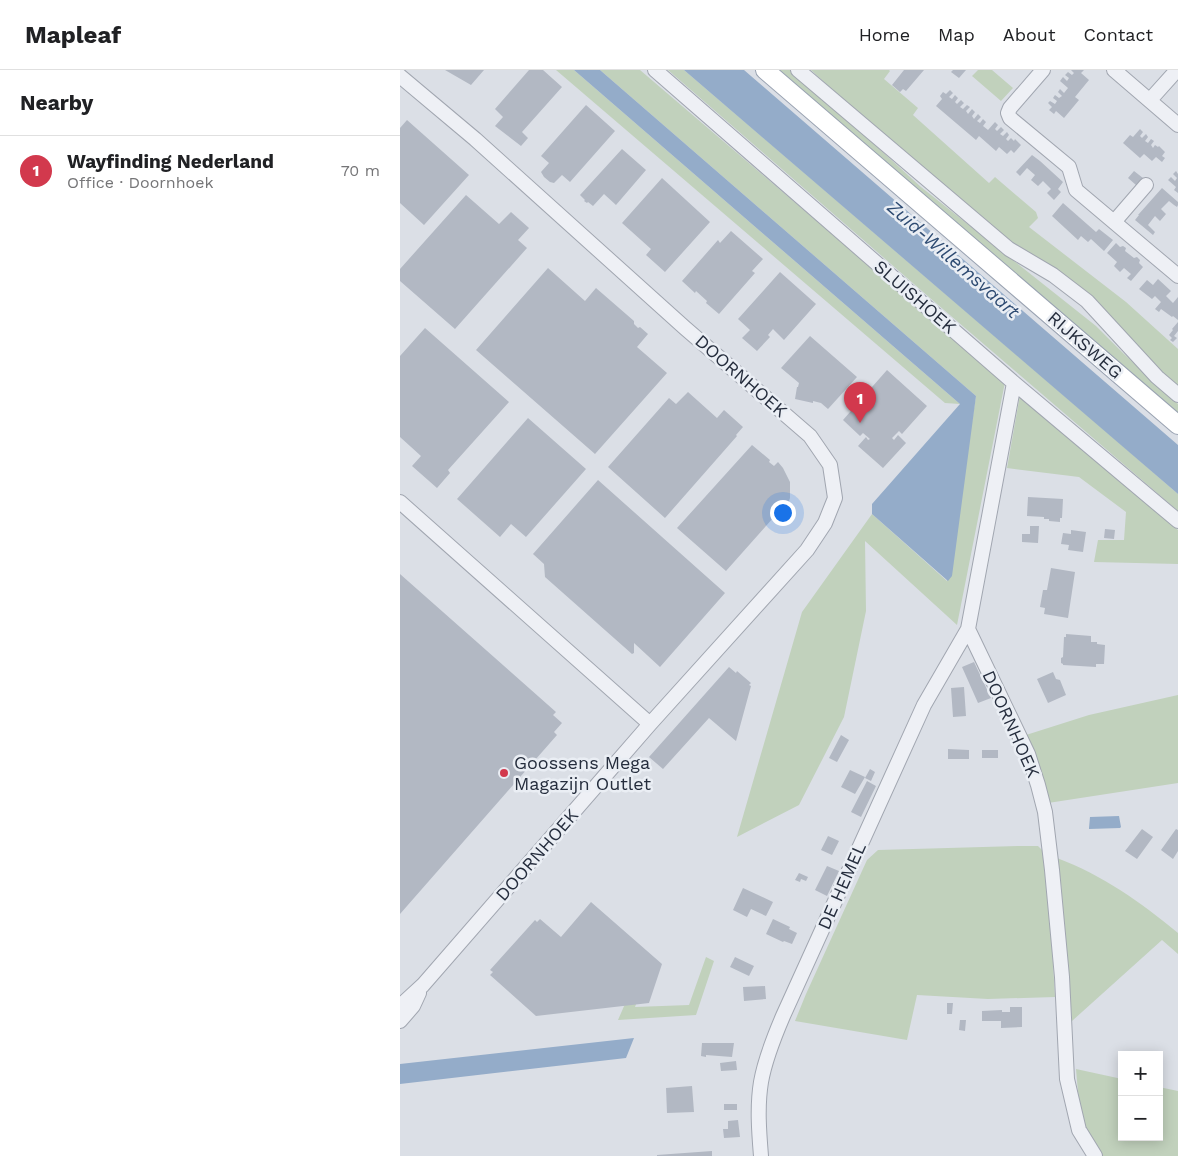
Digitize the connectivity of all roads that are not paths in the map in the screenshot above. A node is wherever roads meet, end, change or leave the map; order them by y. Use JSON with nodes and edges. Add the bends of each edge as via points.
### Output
{"nodes":[{"id":1,"x":655,"y":70,"type":"edge"},
{"id":2,"x":765,"y":70,"type":"edge"},
{"id":3,"x":798,"y":70,"type":"edge"},
{"id":4,"x":1043,"y":70,"type":"edge"},
{"id":5,"x":1114,"y":70,"type":"edge"},
{"id":6,"x":1178,"y":70,"type":"edge"},
{"id":7,"x":400,"y":76,"type":"edge"},
{"id":8,"x":1150,"y":100,"type":"junction"},
{"id":9,"x":1178,"y":125,"type":"edge"},
{"id":10,"x":1146,"y":185,"type":"dead end"},
{"id":11,"x":1114,"y":222,"type":"junction"},
{"id":12,"x":1178,"y":276,"type":"edge"},
{"id":13,"x":1014,"y":383,"type":"junction"},
{"id":14,"x":1178,"y":395,"type":"edge"},
{"id":15,"x":1178,"y":425,"type":"edge"},
{"id":16,"x":400,"y":502,"type":"edge"},
{"id":17,"x":1178,"y":521,"type":"edge"},
{"id":18,"x":968,"y":629,"type":"junction"},
{"id":19,"x":650,"y":724,"type":"junction"},
{"id":20,"x":423,"y":985,"type":"junction"},
{"id":21,"x":400,"y":1006,"type":"edge"},
{"id":22,"x":400,"y":1021,"type":"edge"},
{"id":23,"x":761,"y":1156,"type":"edge"},
{"id":24,"x":1095,"y":1156,"type":"edge"}],
"edges":[{"from":1,"to":13,"type":"street","name":"SLUISHOEK"},
{"from":2,"to":15,"type":"main road","name":"RIJKSWEG"},
{"from":3,"to":14,"type":"street","name":"RIJKSWEG","via":[[1009,249],[1088,301]]},
{"from":4,"to":11,"type":"street","via":[[1010,108],[1010,118],[1069,167],[1076,190]]},
{"from":5,"to":8,"type":"street"},
{"from":6,"to":8,"type":"street"},
{"from":7,"to":19,"type":"street","name":"DOORNHOEK","via":[[810,436],[830,465],[835,498],[821,530],[807,550]]},
{"from":8,"to":9,"type":"street"},
{"from":10,"to":11,"type":"street"},
{"from":11,"to":12,"type":"street"},
{"from":13,"to":17,"type":"street","name":"SLUISHOEK"},
{"from":13,"to":18,"type":"street"},
{"from":16,"to":19,"type":"street"},
{"from":18,"to":23,"type":"street","name":"DE HEMEL","via":[[924,706],[768,1053],[759,1109]]},
{"from":18,"to":24,"type":"street","name":"DOORNHOEK","via":[[1028,754],[1045,812],[1062,977],[1067,1079],[1079,1130]]},
{"from":19,"to":20,"type":"street","name":"DOORNHOEK"},
{"from":20,"to":21,"type":"street","name":"DOORNHOEK"},
{"from":20,"to":22,"type":"street","name":"DOORNHOEK","via":[[413,1006]]}]}
